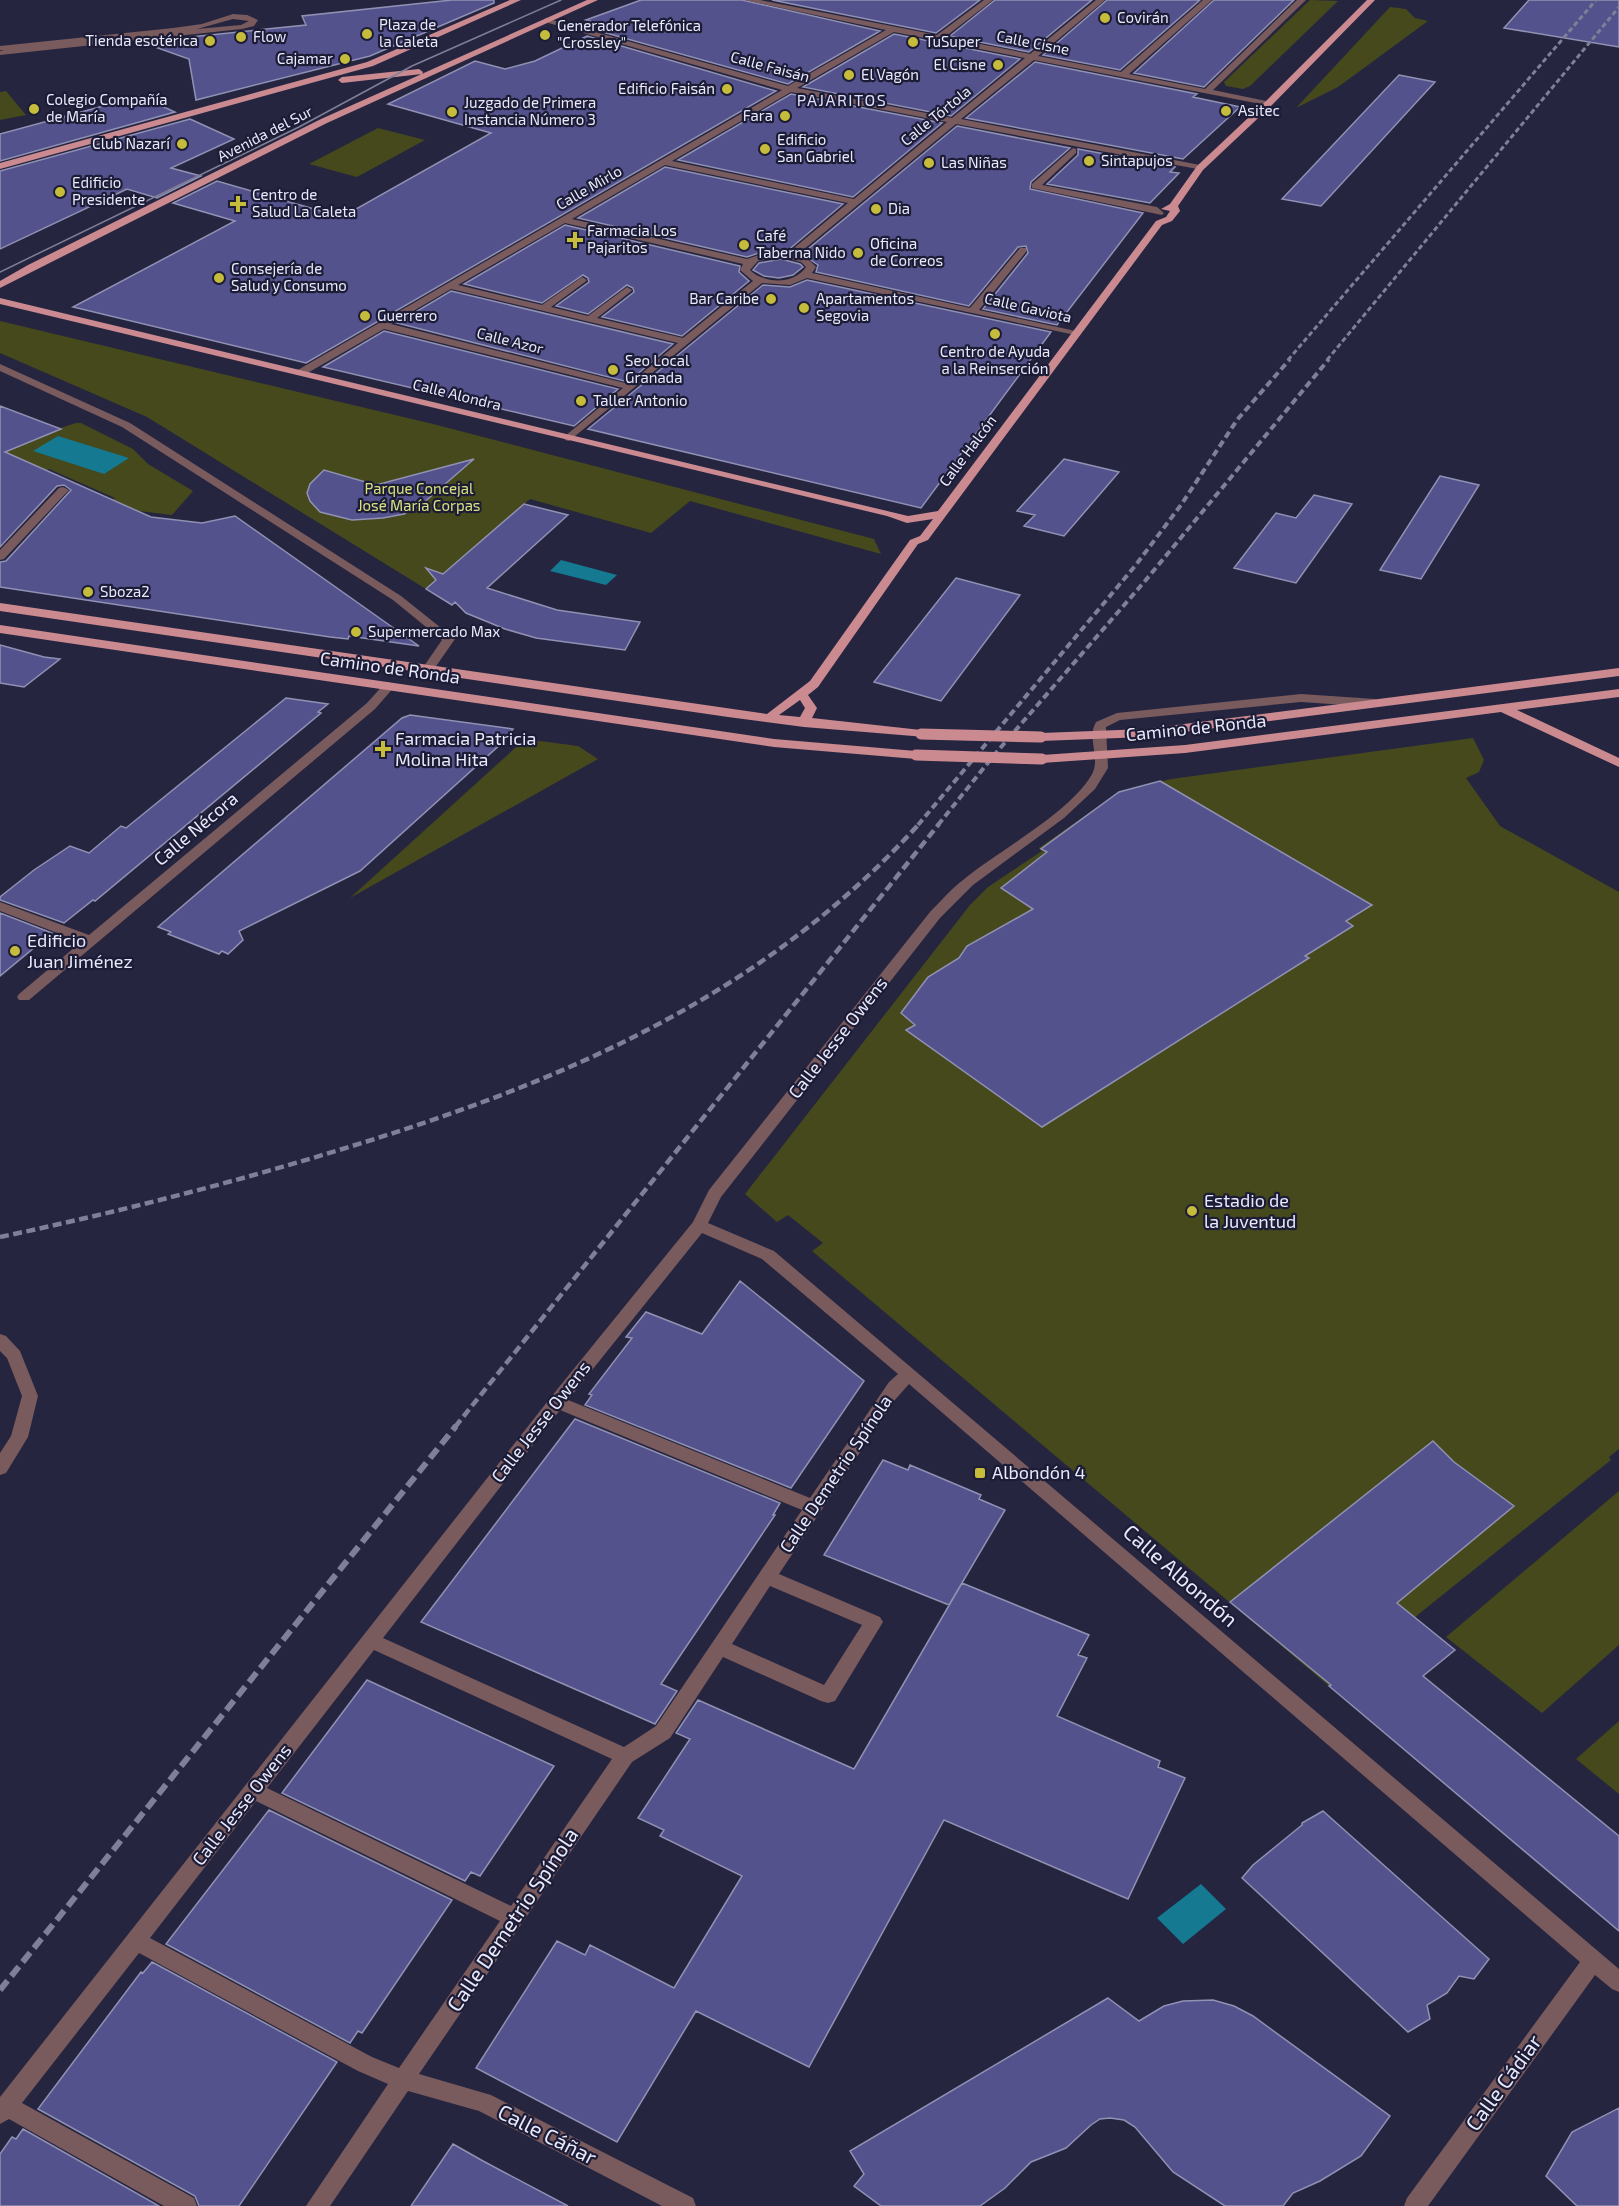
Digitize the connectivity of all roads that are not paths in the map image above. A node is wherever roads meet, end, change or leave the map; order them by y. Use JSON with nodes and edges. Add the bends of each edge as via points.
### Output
{"nodes":[{"id":1,"x":517,"y":0,"type":"edge"},
{"id":2,"x":594,"y":0,"type":"edge"},
{"id":3,"x":748,"y":0,"type":"edge"},
{"id":4,"x":989,"y":0,"type":"edge"},
{"id":5,"x":1101,"y":0,"type":"edge"},
{"id":6,"x":1208,"y":0,"type":"edge"},
{"id":7,"x":1302,"y":0,"type":"edge"},
{"id":8,"x":1371,"y":0,"type":"edge"},
{"id":9,"x":548,"y":20,"type":"junction"},
{"id":10,"x":893,"y":29,"type":"junction"},
{"id":11,"x":939,"y":38,"type":"junction"},
{"id":12,"x":0,"y":48,"type":"edge"},
{"id":13,"x":0,"y":53,"type":"edge"},
{"id":14,"x":1032,"y":57,"type":"junction"},
{"id":15,"x":437,"y":69,"type":"junction"},
{"id":16,"x":1123,"y":75,"type":"junction"},
{"id":17,"x":789,"y":89,"type":"junction"},
{"id":18,"x":1206,"y":92,"type":"junction"},
{"id":19,"x":1268,"y":104,"type":"junction"},
{"id":20,"x":193,"y":114,"type":"junction"},
{"id":21,"x":955,"y":121,"type":"junction"},
{"id":22,"x":1073,"y":151,"type":"dead end"},
{"id":23,"x":664,"y":162,"type":"junction"},
{"id":24,"x":0,"y":166,"type":"edge"},
{"id":25,"x":1200,"y":168,"type":"junction"},
{"id":26,"x":856,"y":202,"type":"junction"},
{"id":27,"x":1159,"y":218,"type":"junction"},
{"id":28,"x":563,"y":220,"type":"junction"},
{"id":29,"x":1023,"y":250,"type":"dead end"},
{"id":30,"x":790,"y":255,"type":"junction"},
{"id":31,"x":749,"y":262,"type":"junction"},
{"id":32,"x":807,"y":275,"type":"junction"},
{"id":33,"x":582,"y":280,"type":"dead end"},
{"id":34,"x":760,"y":280,"type":"junction"},
{"id":35,"x":0,"y":285,"type":"edge"},
{"id":36,"x":449,"y":286,"type":"junction"},
{"id":37,"x":627,"y":290,"type":"dead end"},
{"id":38,"x":0,"y":301,"type":"edge"},
{"id":39,"x":544,"y":308,"type":"junction"},
{"id":40,"x":973,"y":311,"type":"junction"},
{"id":41,"x":590,"y":319,"type":"junction"},
{"id":42,"x":381,"y":325,"type":"junction"},
{"id":43,"x":1076,"y":334,"type":"junction"},
{"id":44,"x":686,"y":342,"type":"junction"},
{"id":45,"x":0,"y":367,"type":"edge"},
{"id":46,"x":300,"y":372,"type":"junction"},
{"id":47,"x":630,"y":387,"type":"junction"},
{"id":48,"x":569,"y":438,"type":"junction"},
{"id":49,"x":63,"y":490,"type":"dead end"},
{"id":50,"x":941,"y":514,"type":"junction"},
{"id":51,"x":907,"y":520,"type":"junction"},
{"id":52,"x":914,"y":542,"type":"junction"},
{"id":53,"x":0,"y":557,"type":"edge"},
{"id":54,"x":0,"y":607,"type":"edge"},
{"id":55,"x":0,"y":629,"type":"edge"},
{"id":56,"x":428,"y":669,"type":"junction"},
{"id":57,"x":1619,"y":672,"type":"edge"},
{"id":58,"x":389,"y":686,"type":"junction"},
{"id":59,"x":1474,"y":691,"type":"junction"},
{"id":60,"x":1619,"y":693,"type":"edge"},
{"id":61,"x":802,"y":696,"type":"junction"},
{"id":62,"x":1378,"y":704,"type":"junction"},
{"id":63,"x":1504,"y":708,"type":"junction"},
{"id":64,"x":770,"y":718,"type":"junction"},
{"id":65,"x":804,"y":723,"type":"junction"},
{"id":66,"x":1096,"y":736,"type":"junction"},
{"id":67,"x":774,"y":743,"type":"junction"},
{"id":68,"x":1102,"y":756,"type":"junction"},
{"id":69,"x":1619,"y":763,"type":"edge"},
{"id":70,"x":0,"y":906,"type":"edge"},
{"id":71,"x":90,"y":940,"type":"junction"},
{"id":72,"x":24,"y":996,"type":"dead end"},
{"id":73,"x":699,"y":1225,"type":"junction"},
{"id":74,"x":0,"y":1340,"type":"edge"},
{"id":75,"x":909,"y":1374,"type":"junction"},
{"id":76,"x":557,"y":1402,"type":"junction"},
{"id":77,"x":0,"y":1468,"type":"edge"},
{"id":78,"x":814,"y":1507,"type":"junction"},
{"id":79,"x":767,"y":1577,"type":"junction"},
{"id":80,"x":370,"y":1640,"type":"junction"},
{"id":81,"x":720,"y":1647,"type":"junction"},
{"id":82,"x":625,"y":1756,"type":"junction"},
{"id":83,"x":254,"y":1791,"type":"junction"},
{"id":84,"x":514,"y":1918,"type":"junction"},
{"id":85,"x":136,"y":1941,"type":"junction"},
{"id":86,"x":1594,"y":1960,"type":"junction"},
{"id":87,"x":1619,"y":1982,"type":"edge"},
{"id":88,"x":403,"y":2080,"type":"junction"},
{"id":89,"x":4,"y":2110,"type":"edge"},
{"id":90,"x":186,"y":2206,"type":"edge"},
{"id":91,"x":316,"y":2206,"type":"edge"},
{"id":92,"x":685,"y":2206,"type":"edge"},
{"id":93,"x":1415,"y":2206,"type":"edge"}],
"edges":[{"from":1,"to":20,"type":"main road","via":[[370,64]]},
{"from":2,"to":9,"type":"main road","name":"Avenida del Sur"},
{"from":3,"to":10,"type":"street","name":"Calle Cisne"},
{"from":4,"to":11,"type":"street"},
{"from":5,"to":14,"type":"street","name":"Calle Tórtola"},
{"from":6,"to":16,"type":"street"},
{"from":7,"to":18,"type":"street"},
{"from":8,"to":19,"type":"main road","name":"Calle Halcón"},
{"from":9,"to":15,"type":"main road","name":"Avenida del Sur"},
{"from":9,"to":17,"type":"street","name":"Calle Faisán"},
{"from":10,"to":11,"type":"street","name":"Calle Cisne"},
{"from":10,"to":17,"type":"street","name":"Calle Mirlo"},
{"from":11,"to":14,"type":"street","name":"Calle Cisne"},
{"from":12,"to":13,"type":"street","via":[[196,28],[232,17],[249,16],[254,20],[242,27]]},
{"from":14,"to":16,"type":"street","name":"Calle Cisne"},
{"from":14,"to":21,"type":"street","name":"Calle Tórtola"},
{"from":15,"to":20,"type":"main road","via":[[349,78],[226,111]]},
{"from":15,"to":35,"type":"main road","name":"Avenida del Sur"},
{"from":16,"to":18,"type":"street","name":"Calle Cisne"},
{"from":17,"to":21,"type":"street","name":"Calle Faisán"},
{"from":17,"to":23,"type":"street","name":"Calle Mirlo"},
{"from":18,"to":19,"type":"street","name":"Calle Cisne"},
{"from":19,"to":25,"type":"main road","name":"Calle Halcón"},
{"from":20,"to":24,"type":"main road"},
{"from":21,"to":25,"type":"street","name":"Calle Faisán"},
{"from":21,"to":26,"type":"street","name":"Calle Tórtola"},
{"from":22,"to":27,"type":"street","via":[[1035,186],[1154,209]]},
{"from":23,"to":26,"type":"street"},
{"from":23,"to":28,"type":"street","name":"Calle Mirlo"},
{"from":25,"to":27,"type":"main road","name":"Calle Halcón","via":[[1173,206],[1175,211],[1169,219]]},
{"from":26,"to":30,"type":"street","name":"Calle Tórtola"},
{"from":27,"to":43,"type":"main road","name":"Calle Halcón"},
{"from":28,"to":31,"type":"street"},
{"from":28,"to":36,"type":"street","name":"Calle Mirlo"},
{"from":29,"to":40,"type":"street","name":"Calle Gaviota"},
{"from":30,"to":31,"type":"street","via":[[762,256]]},
{"from":30,"to":32,"type":"street","via":[[808,264]]},
{"from":31,"to":34,"type":"street","via":[[745,270]]},
{"from":32,"to":34,"type":"street","via":[[786,282]]},
{"from":32,"to":40,"type":"street","name":"Calle Gaviota"},
{"from":33,"to":39,"type":"street"},
{"from":34,"to":44,"type":"street"},
{"from":36,"to":39,"type":"street"},
{"from":36,"to":42,"type":"street","name":"Calle Mirlo"},
{"from":37,"to":41,"type":"street"},
{"from":38,"to":46,"type":"main road","name":"Calle Alondra"},
{"from":39,"to":41,"type":"street"},
{"from":40,"to":43,"type":"street","name":"Calle Gaviota"},
{"from":41,"to":44,"type":"street"},
{"from":42,"to":46,"type":"street","name":"Calle Mirlo"},
{"from":42,"to":47,"type":"street","name":"Calle Azor"},
{"from":43,"to":50,"type":"main road","name":"Calle Halcón"},
{"from":44,"to":47,"type":"street"},
{"from":45,"to":56,"type":"street","via":[[126,425],[398,598],[449,639]]},
{"from":46,"to":48,"type":"main road","name":"Calle Alondra"},
{"from":47,"to":48,"type":"street"},
{"from":48,"to":51,"type":"main road","name":"Calle Alondra"},
{"from":49,"to":53,"type":"street"},
{"from":50,"to":51,"type":"main road","name":"Calle Alondra"},
{"from":50,"to":52,"type":"main road","name":"Calle Halcón","via":[[924,538]]},
{"from":51,"to":52,"type":"main road"},
{"from":52,"to":61,"type":"main road","name":"Calle Halcón","via":[[831,662]]},
{"from":54,"to":56,"type":"main road","name":"Camino de Ronda"},
{"from":55,"to":58,"type":"main road","name":"Camino de Ronda"},
{"from":56,"to":64,"type":"main road","name":"Camino de Ronda"},
{"from":57,"to":59,"type":"main road","name":"Camino de Ronda"},
{"from":58,"to":67,"type":"main road","name":"Camino de Ronda"},
{"from":58,"to":71,"type":"street","name":"Calle Nécora","via":[[371,706]]},
{"from":59,"to":62,"type":"main road","name":"Camino de Ronda"},
{"from":59,"to":63,"type":"main road"},
{"from":60,"to":63,"type":"main road","name":"Camino de Ronda"},
{"from":61,"to":64,"type":"main road","name":"Calle Halcón","via":[[776,709]]},
{"from":61,"to":65,"type":"main road","via":[[811,708]]},
{"from":62,"to":66,"type":"main road","name":"Camino de Ronda"},
{"from":62,"to":66,"type":"street","via":[[1301,698],[1117,717],[1100,725]]},
{"from":63,"to":68,"type":"main road","name":"Camino de Ronda"},
{"from":63,"to":69,"type":"main road"},
{"from":64,"to":65,"type":"main road","name":"Camino de Ronda"},
{"from":64,"to":67,"type":"main road"},
{"from":65,"to":66,"type":"main road","name":"Camino de Ronda","bridge":true,"via":[[921,734]]},
{"from":65,"to":67,"type":"main road"},
{"from":66,"to":68,"type":"street"},
{"from":67,"to":68,"type":"main road","name":"Camino de Ronda","bridge":true,"via":[[916,755],[1042,759]]},
{"from":68,"to":73,"type":"street","name":"Calle Jesse Owens","via":[[1096,779],[1074,802],[965,885],[935,915],[715,1194]]},
{"from":70,"to":71,"type":"street"},
{"from":71,"to":72,"type":"street","name":"Calle Nécora"},
{"from":73,"to":75,"type":"street","name":"Calle Albondón","via":[[768,1255]]},
{"from":73,"to":76,"type":"street","name":"Calle Jesse Owens"},
{"from":74,"to":77,"type":"street","via":[[14,1354],[30,1396],[19,1437]]},
{"from":75,"to":78,"type":"street","name":"Calle Demetrio Spínola","via":[[895,1386]]},
{"from":75,"to":86,"type":"street","name":"Calle Albondón"},
{"from":76,"to":78,"type":"street"},
{"from":76,"to":80,"type":"street","name":"Calle Jesse Owens"},
{"from":78,"to":79,"type":"street","name":"Calle Demetrio Spínola"},
{"from":79,"to":81,"type":"street","name":"Calle Demetrio Spínola"},
{"from":79,"to":81,"type":"street","via":[[874,1622],[828,1695]]},
{"from":80,"to":82,"type":"street"},
{"from":80,"to":83,"type":"street","name":"Calle Jesse Owens"},
{"from":81,"to":82,"type":"street","name":"Calle Demetrio Spínola","via":[[663,1732]]},
{"from":82,"to":84,"type":"street","name":"Calle Demetrio Spínola"},
{"from":83,"to":84,"type":"street"},
{"from":83,"to":85,"type":"street","name":"Calle Jesse Owens"},
{"from":84,"to":88,"type":"street","name":"Calle Demetrio Spínola"},
{"from":85,"to":88,"type":"street","name":"Calle Cáñar","via":[[365,2064]]},
{"from":85,"to":89,"type":"street","name":"Calle Jesse Owens"},
{"from":86,"to":87,"type":"street","name":"Calle Albondón"},
{"from":86,"to":93,"type":"street","name":"Calle Cádiar"},
{"from":88,"to":91,"type":"street","name":"Calle Demetrio Spínola"},
{"from":88,"to":92,"type":"street","name":"Calle Cáñar","via":[[483,2102]]},
{"from":89,"to":90,"type":"street"}]}
